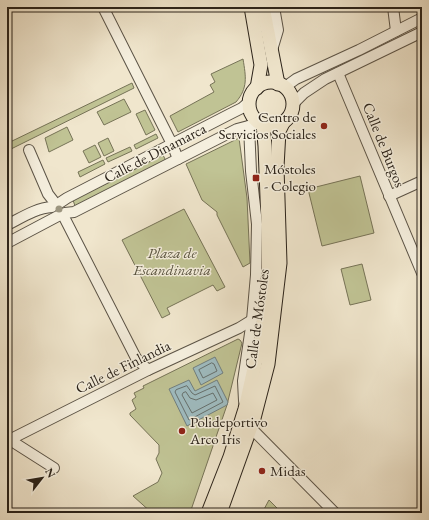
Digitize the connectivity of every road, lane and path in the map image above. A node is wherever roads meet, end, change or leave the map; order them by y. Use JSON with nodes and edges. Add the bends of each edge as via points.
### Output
{"nodes":[{"id":1,"x":103,"y":7,"type":"edge"},
{"id":2,"x":251,"y":7,"type":"edge"},
{"id":3,"x":263,"y":7,"type":"edge"},
{"id":4,"x":274,"y":7,"type":"edge"},
{"id":5,"x":393,"y":7,"type":"edge"},
{"id":6,"x":422,"y":18,"type":"edge"},
{"id":7,"x":396,"y":31,"type":"junction"},
{"id":8,"x":422,"y":32,"type":"edge"},
{"id":9,"x":272,"y":52,"type":"junction"},
{"id":10,"x":338,"y":73,"type":"junction"},
{"id":11,"x":282,"y":85,"type":"junction"},
{"id":12,"x":256,"y":88,"type":"junction"},
{"id":13,"x":250,"y":101,"type":"junction"},
{"id":14,"x":293,"y":104,"type":"junction"},
{"id":15,"x":283,"y":122,"type":"junction"},
{"id":16,"x":257,"y":125,"type":"junction"},
{"id":17,"x":172,"y":144,"type":"junction"},
{"id":18,"x":29,"y":150,"type":"dead end"},
{"id":19,"x":178,"y":159,"type":"junction"},
{"id":20,"x":422,"y":182,"type":"edge"},
{"id":21,"x":389,"y":196,"type":"junction"},
{"id":22,"x":56,"y":204,"type":"junction"},
{"id":23,"x":62,"y":215,"type":"junction"},
{"id":24,"x":7,"y":225,"type":"edge"},
{"id":25,"x":7,"y":243,"type":"edge"},
{"id":26,"x":422,"y":273,"type":"edge"},
{"id":27,"x":252,"y":320,"type":"junction"},
{"id":28,"x":148,"y":370,"type":"junction"},
{"id":29,"x":245,"y":409,"type":"junction"},
{"id":30,"x":251,"y":428,"type":"junction"},
{"id":31,"x":8,"y":440,"type":"edge"},
{"id":32,"x":54,"y":468,"type":"dead end"},
{"id":33,"x":208,"y":513,"type":"edge"},
{"id":34,"x":220,"y":513,"type":"edge"},
{"id":35,"x":335,"y":513,"type":"edge"}],
"edges":[{"from":1,"to":17,"type":"street"},
{"from":2,"to":12,"type":"main road","via":[[261,66]]},
{"from":3,"to":9,"type":"main road"},
{"from":4,"to":9,"type":"street","via":[[278,30]]},
{"from":5,"to":7,"type":"street"},
{"from":6,"to":7,"type":"street"},
{"from":7,"to":11,"type":"street"},
{"from":8,"to":10,"type":"street"},
{"from":9,"to":11,"type":"main road"},
{"from":10,"to":14,"type":"street","via":[[304,93]]},
{"from":10,"to":21,"type":"street","name":"Calle de Burgos"},
{"from":11,"to":12,"type":"main road","via":[[270,82]]},
{"from":11,"to":14,"type":"main road","via":[[291,95]]},
{"from":12,"to":13,"type":"main road"},
{"from":13,"to":16,"type":"main road"},
{"from":13,"to":17,"type":"street","name":"Calle de Dinamarca","via":[[242,108]]},
{"from":14,"to":15,"type":"main road","via":[[292,111]]},
{"from":15,"to":16,"type":"main road","via":[[277,126]]},
{"from":15,"to":30,"type":"main road","name":"Calle de Móstoles","via":[[279,131],[277,167],[280,263],[277,301],[268,364]]},
{"from":16,"to":19,"type":"street","name":"Calle de Dinamarca","via":[[237,129]]},
{"from":16,"to":27,"type":"street","name":"Calle de Móstoles","via":[[251,171],[257,224]]},
{"from":16,"to":29,"type":"main road","name":"Calle de Móstoles","via":[[265,146],[268,277],[262,333]]},
{"from":17,"to":19,"type":"street"},
{"from":17,"to":22,"type":"street","name":"Calle de Dinamarca"},
{"from":18,"to":22,"type":"street","via":[[48,194]]},
{"from":19,"to":23,"type":"street","name":"Calle de Dinamarca","via":[[74,212]]},
{"from":20,"to":21,"type":"street"},
{"from":21,"to":26,"type":"street","name":"Calle de Burgos"},
{"from":22,"to":23,"type":"street","via":[[66,207]]},
{"from":22,"to":24,"type":"street","name":"Calle de Dinamarca"},
{"from":23,"to":25,"type":"street","name":"Calle de Dinamarca"},
{"from":23,"to":28,"type":"street","via":[[136,358]]},
{"from":27,"to":28,"type":"street","name":"Calle de Finlandia"},
{"from":27,"to":29,"type":"street","name":"Calle de Móstoles","via":[[243,380]]},
{"from":28,"to":31,"type":"street","name":"Calle de Finlandia"},
{"from":29,"to":33,"type":"main road","name":"Calle de Móstoles"},
{"from":30,"to":34,"type":"main road","name":"Calle de Móstoles"},
{"from":30,"to":35,"type":"street"},
{"from":31,"to":32,"type":"street"}]}
